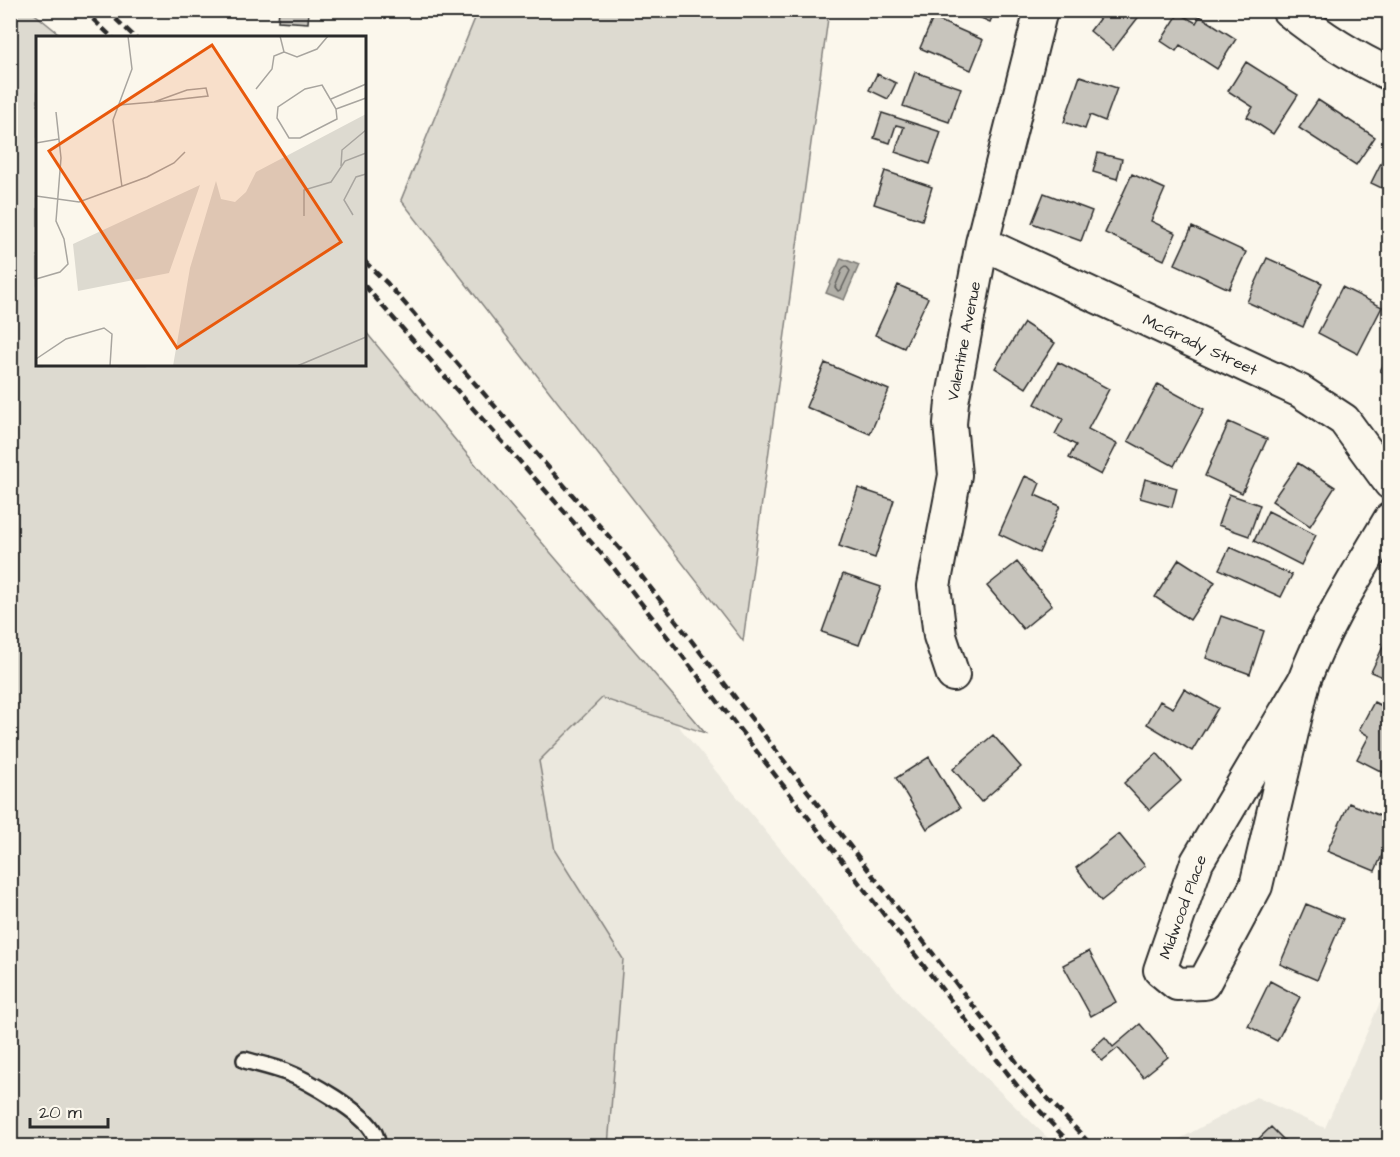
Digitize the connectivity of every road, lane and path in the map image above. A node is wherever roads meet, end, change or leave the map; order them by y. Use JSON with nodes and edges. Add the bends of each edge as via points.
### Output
{"nodes":[{"id":1,"x":1041,"y":10,"type":"edge"},
{"id":2,"x":1288,"y":10,"type":"edge"},
{"id":3,"x":1389,"y":74,"type":"edge"},
{"id":4,"x":982,"y":243,"type":"junction"},
{"id":5,"x":1389,"y":483,"type":"edge"},
{"id":6,"x":1389,"y":519,"type":"edge"},
{"id":7,"x":952,"y":675,"type":"dead end"},
{"id":8,"x":1304,"y":681,"type":"junction"},
{"id":9,"x":245,"y":1060,"type":"dead end"},
{"id":10,"x":378,"y":1146,"type":"edge"}],
"edges":[{"from":1,"to":4,"type":"street","name":"Valentine Avenue"},
{"from":2,"to":3,"type":"street","via":[[1332,44]]},
{"from":4,"to":5,"type":"street","name":"McGrady Street","via":[[1300,391],[1344,420]]},
{"from":4,"to":7,"type":"street","name":"Valentine Avenue","via":[[952,402],[955,475],[934,586],[940,636]]},
{"from":6,"to":8,"type":"street","name":"Midwood Place","via":[[1338,607]]},
{"from":8,"to":8,"type":"street","name":"Midwood Place","via":[[1197,862],[1160,970],[1177,984],[1204,983],[1256,886]]},
{"from":9,"to":10,"type":"lane","via":[[302,1079],[332,1097],[374,1132]]}]}
